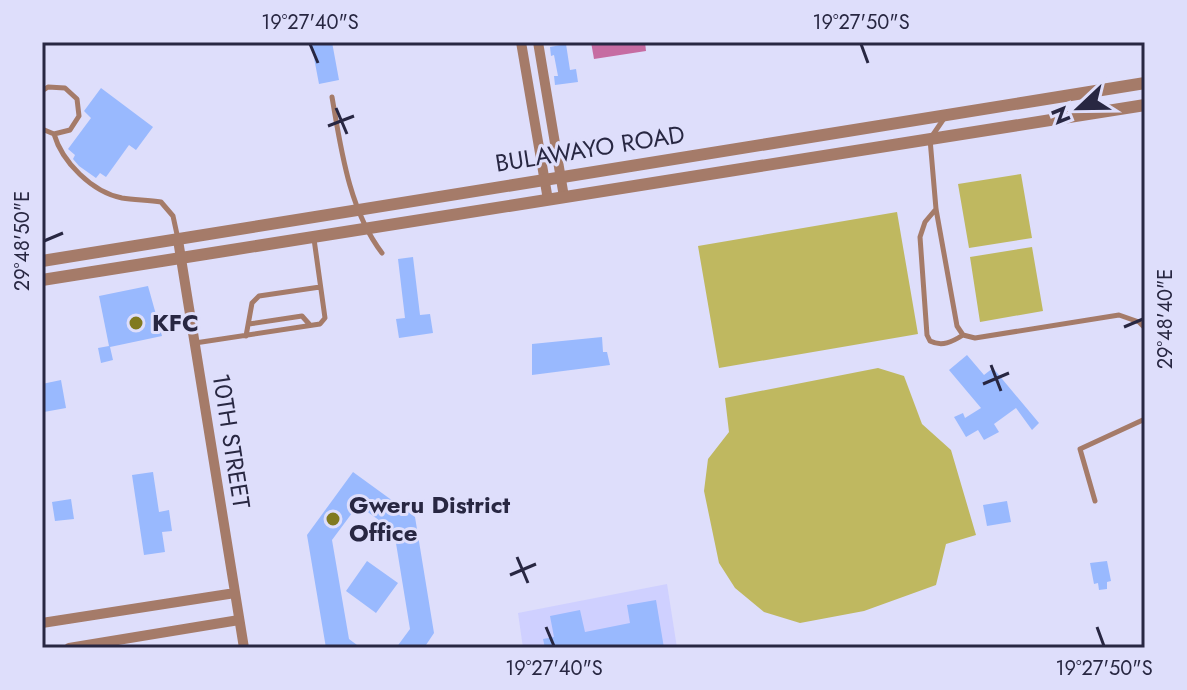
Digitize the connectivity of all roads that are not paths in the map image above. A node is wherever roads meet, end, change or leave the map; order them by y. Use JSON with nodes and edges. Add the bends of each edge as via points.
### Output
{"nodes":[{"id":1,"x":521,"y":42,"type":"edge"},
{"id":2,"x":538,"y":42,"type":"edge"},
{"id":3,"x":1145,"y":83,"type":"edge"},
{"id":4,"x":1118,"y":88,"type":"junction"},
{"id":5,"x":42,"y":91,"type":"edge"},
{"id":6,"x":332,"y":97,"type":"dead end"},
{"id":7,"x":1145,"y":105,"type":"edge"},
{"id":8,"x":1124,"y":108,"type":"junction"},
{"id":9,"x":948,"y":115,"type":"junction"},
{"id":10,"x":909,"y":121,"type":"junction"},
{"id":11,"x":42,"y":129,"type":"edge"},
{"id":12,"x":54,"y":134,"type":"junction"},
{"id":13,"x":930,"y":139,"type":"junction"},
{"id":14,"x":560,"y":176,"type":"junction"},
{"id":15,"x":544,"y":178,"type":"junction"},
{"id":16,"x":564,"y":197,"type":"junction"},
{"id":17,"x":548,"y":200,"type":"junction"},
{"id":18,"x":359,"y":208,"type":"junction"},
{"id":19,"x":936,"y":209,"type":"junction"},
{"id":20,"x":364,"y":228,"type":"junction"},
{"id":21,"x":313,"y":238,"type":"junction"},
{"id":22,"x":178,"y":240,"type":"junction"},
{"id":23,"x":382,"y":253,"type":"dead end"},
{"id":24,"x":181,"y":258,"type":"junction"},
{"id":25,"x":42,"y":261,"type":"edge"},
{"id":26,"x":42,"y":280,"type":"edge"},
{"id":27,"x":320,"y":287,"type":"junction"},
{"id":28,"x":249,"y":324,"type":"junction"},
{"id":29,"x":310,"y":325,"type":"junction"},
{"id":30,"x":1145,"y":328,"type":"edge"},
{"id":31,"x":963,"y":335,"type":"junction"},
{"id":32,"x":246,"y":336,"type":"junction"},
{"id":33,"x":195,"y":343,"type":"junction"},
{"id":34,"x":1145,"y":419,"type":"edge"},
{"id":35,"x":1095,"y":501,"type":"dead end"},
{"id":36,"x":235,"y":593,"type":"junction"},
{"id":37,"x":239,"y":620,"type":"junction"},
{"id":38,"x":42,"y":623,"type":"edge"},
{"id":39,"x":69,"y":648,"type":"edge"},
{"id":40,"x":244,"y":648,"type":"edge"}],
"edges":[{"from":1,"to":15,"type":"street"},
{"from":2,"to":14,"type":"street"},
{"from":3,"to":4,"type":"street","name":"BULAWAYO ROAD"},
{"from":4,"to":8,"type":"street"},
{"from":4,"to":9,"type":"street","name":"BULAWAYO ROAD"},
{"from":5,"to":12,"type":"lane","via":[[65,88],[77,99],[79,116],[70,130]]},
{"from":6,"to":18,"type":"lane"},
{"from":7,"to":8,"type":"street","name":"BULAWAYO ROAD"},
{"from":8,"to":13,"type":"street","name":"BULAWAYO ROAD"},
{"from":9,"to":10,"type":"street","name":"BULAWAYO ROAD"},
{"from":9,"to":13,"type":"lane"},
{"from":10,"to":13,"type":"lane"},
{"from":10,"to":14,"type":"street","name":"BULAWAYO ROAD"},
{"from":11,"to":12,"type":"lane"},
{"from":12,"to":22,"type":"lane","via":[[61,155],[105,192],[161,202],[173,216]]},
{"from":13,"to":16,"type":"street","name":"BULAWAYO ROAD"},
{"from":13,"to":19,"type":"lane"},
{"from":14,"to":15,"type":"street","name":"BULAWAYO ROAD"},
{"from":14,"to":16,"type":"street"},
{"from":15,"to":17,"type":"street"},
{"from":15,"to":18,"type":"street","name":"BULAWAYO ROAD"},
{"from":16,"to":17,"type":"street","name":"BULAWAYO ROAD"},
{"from":17,"to":20,"type":"street","name":"BULAWAYO ROAD"},
{"from":18,"to":20,"type":"lane"},
{"from":18,"to":22,"type":"street","name":"BULAWAYO ROAD"},
{"from":19,"to":31,"type":"lane"},
{"from":19,"to":31,"type":"lane","via":[[920,237],[927,335],[942,344]]},
{"from":20,"to":21,"type":"street","name":"BULAWAYO ROAD"},
{"from":20,"to":23,"type":"lane"},
{"from":21,"to":24,"type":"street","name":"BULAWAYO ROAD"},
{"from":21,"to":27,"type":"lane"},
{"from":22,"to":24,"type":"street","name":"10TH STREET"},
{"from":22,"to":25,"type":"street","name":"BULAWAYO ROAD"},
{"from":24,"to":26,"type":"street","name":"BULAWAYO ROAD"},
{"from":24,"to":33,"type":"street","name":"10TH STREET"},
{"from":27,"to":28,"type":"lane","via":[[259,296],[252,303]]},
{"from":27,"to":29,"type":"lane","via":[[325,318]]},
{"from":28,"to":29,"type":"lane","via":[[302,316]]},
{"from":28,"to":32,"type":"lane"},
{"from":29,"to":32,"type":"lane"},
{"from":30,"to":31,"type":"lane","via":[[1119,315],[975,338]]},
{"from":32,"to":33,"type":"lane"},
{"from":33,"to":36,"type":"street","name":"10TH STREET"},
{"from":34,"to":35,"type":"lane","via":[[1080,449]]},
{"from":36,"to":37,"type":"street","name":"10TH STREET"},
{"from":36,"to":38,"type":"street"},
{"from":37,"to":39,"type":"street"},
{"from":37,"to":40,"type":"street","name":"10TH STREET"}]}
